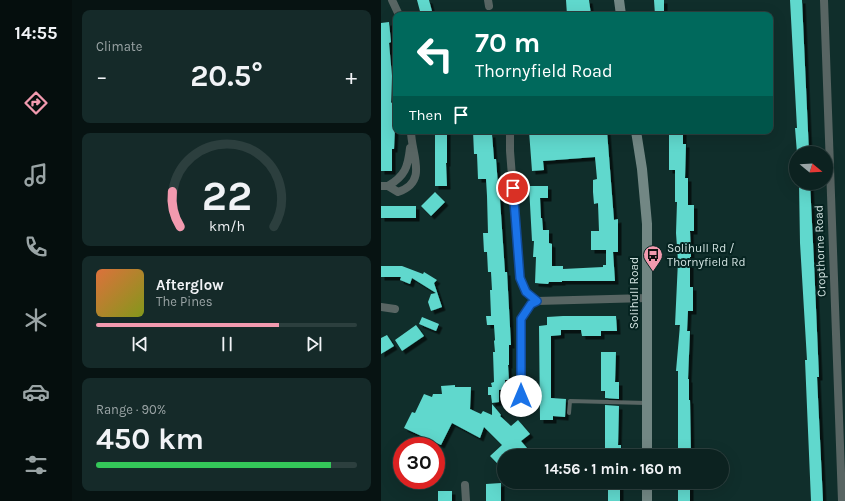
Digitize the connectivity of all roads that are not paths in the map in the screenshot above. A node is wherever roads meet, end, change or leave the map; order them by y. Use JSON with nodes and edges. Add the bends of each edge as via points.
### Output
{"nodes":[{"id":1,"x":392,"y":0,"type":"edge"},
{"id":2,"x":619,"y":0,"type":"edge"},
{"id":3,"x":824,"y":0,"type":"edge"},
{"id":4,"x":398,"y":12,"type":"edge"},
{"id":5,"x":621,"y":12,"type":"edge"},
{"id":6,"x":411,"y":134,"type":"edge"},
{"id":7,"x":510,"y":134,"type":"edge"},
{"id":8,"x":636,"y":134,"type":"edge"},
{"id":9,"x":384,"y":186,"type":"edge"},
{"id":10,"x":647,"y":298,"type":"junction"},
{"id":11,"x":537,"y":301,"type":"junction"},
{"id":12,"x":381,"y":307,"type":"edge"},
{"id":13,"x":395,"y":309,"type":"dead end"},
{"id":14,"x":510,"y":396,"type":"dead end"},
{"id":15,"x":647,"y":403,"type":"junction"},
{"id":16,"x":569,"y":413,"type":"dead end"},
{"id":17,"x":647,"y":449,"type":"edge"},
{"id":18,"x":465,"y":485,"type":"dead end"},
{"id":19,"x":647,"y":489,"type":"edge"},
{"id":20,"x":466,"y":501,"type":"edge"},
{"id":21,"x":647,"y":501,"type":"edge"},
{"id":22,"x":842,"y":501,"type":"edge"}],
"edges":[{"from":1,"to":4,"type":"street"},
{"from":2,"to":5,"type":"street"},
{"from":3,"to":22,"type":"street","name":"Cropthorne Road"},
{"from":6,"to":9,"type":"street","via":[[406,168],[399,178]]},
{"from":6,"to":9,"type":"street","via":[[417,169],[414,181],[398,192]]},
{"from":7,"to":11,"type":"street","via":[[520,278],[526,292]]},
{"from":8,"to":10,"type":"street","name":"Solihull Road","via":[[647,224]]},
{"from":10,"to":11,"type":"street"},
{"from":10,"to":15,"type":"street","name":"Solihull Road"},
{"from":11,"to":14,"type":"street","via":[[531,304],[521,319],[521,396]]},
{"from":12,"to":13,"type":"street"},
{"from":15,"to":16,"type":"lane","via":[[570,401]]},
{"from":15,"to":17,"type":"street","name":"Solihull Road"},
{"from":18,"to":20,"type":"street"},
{"from":19,"to":21,"type":"street"}]}
